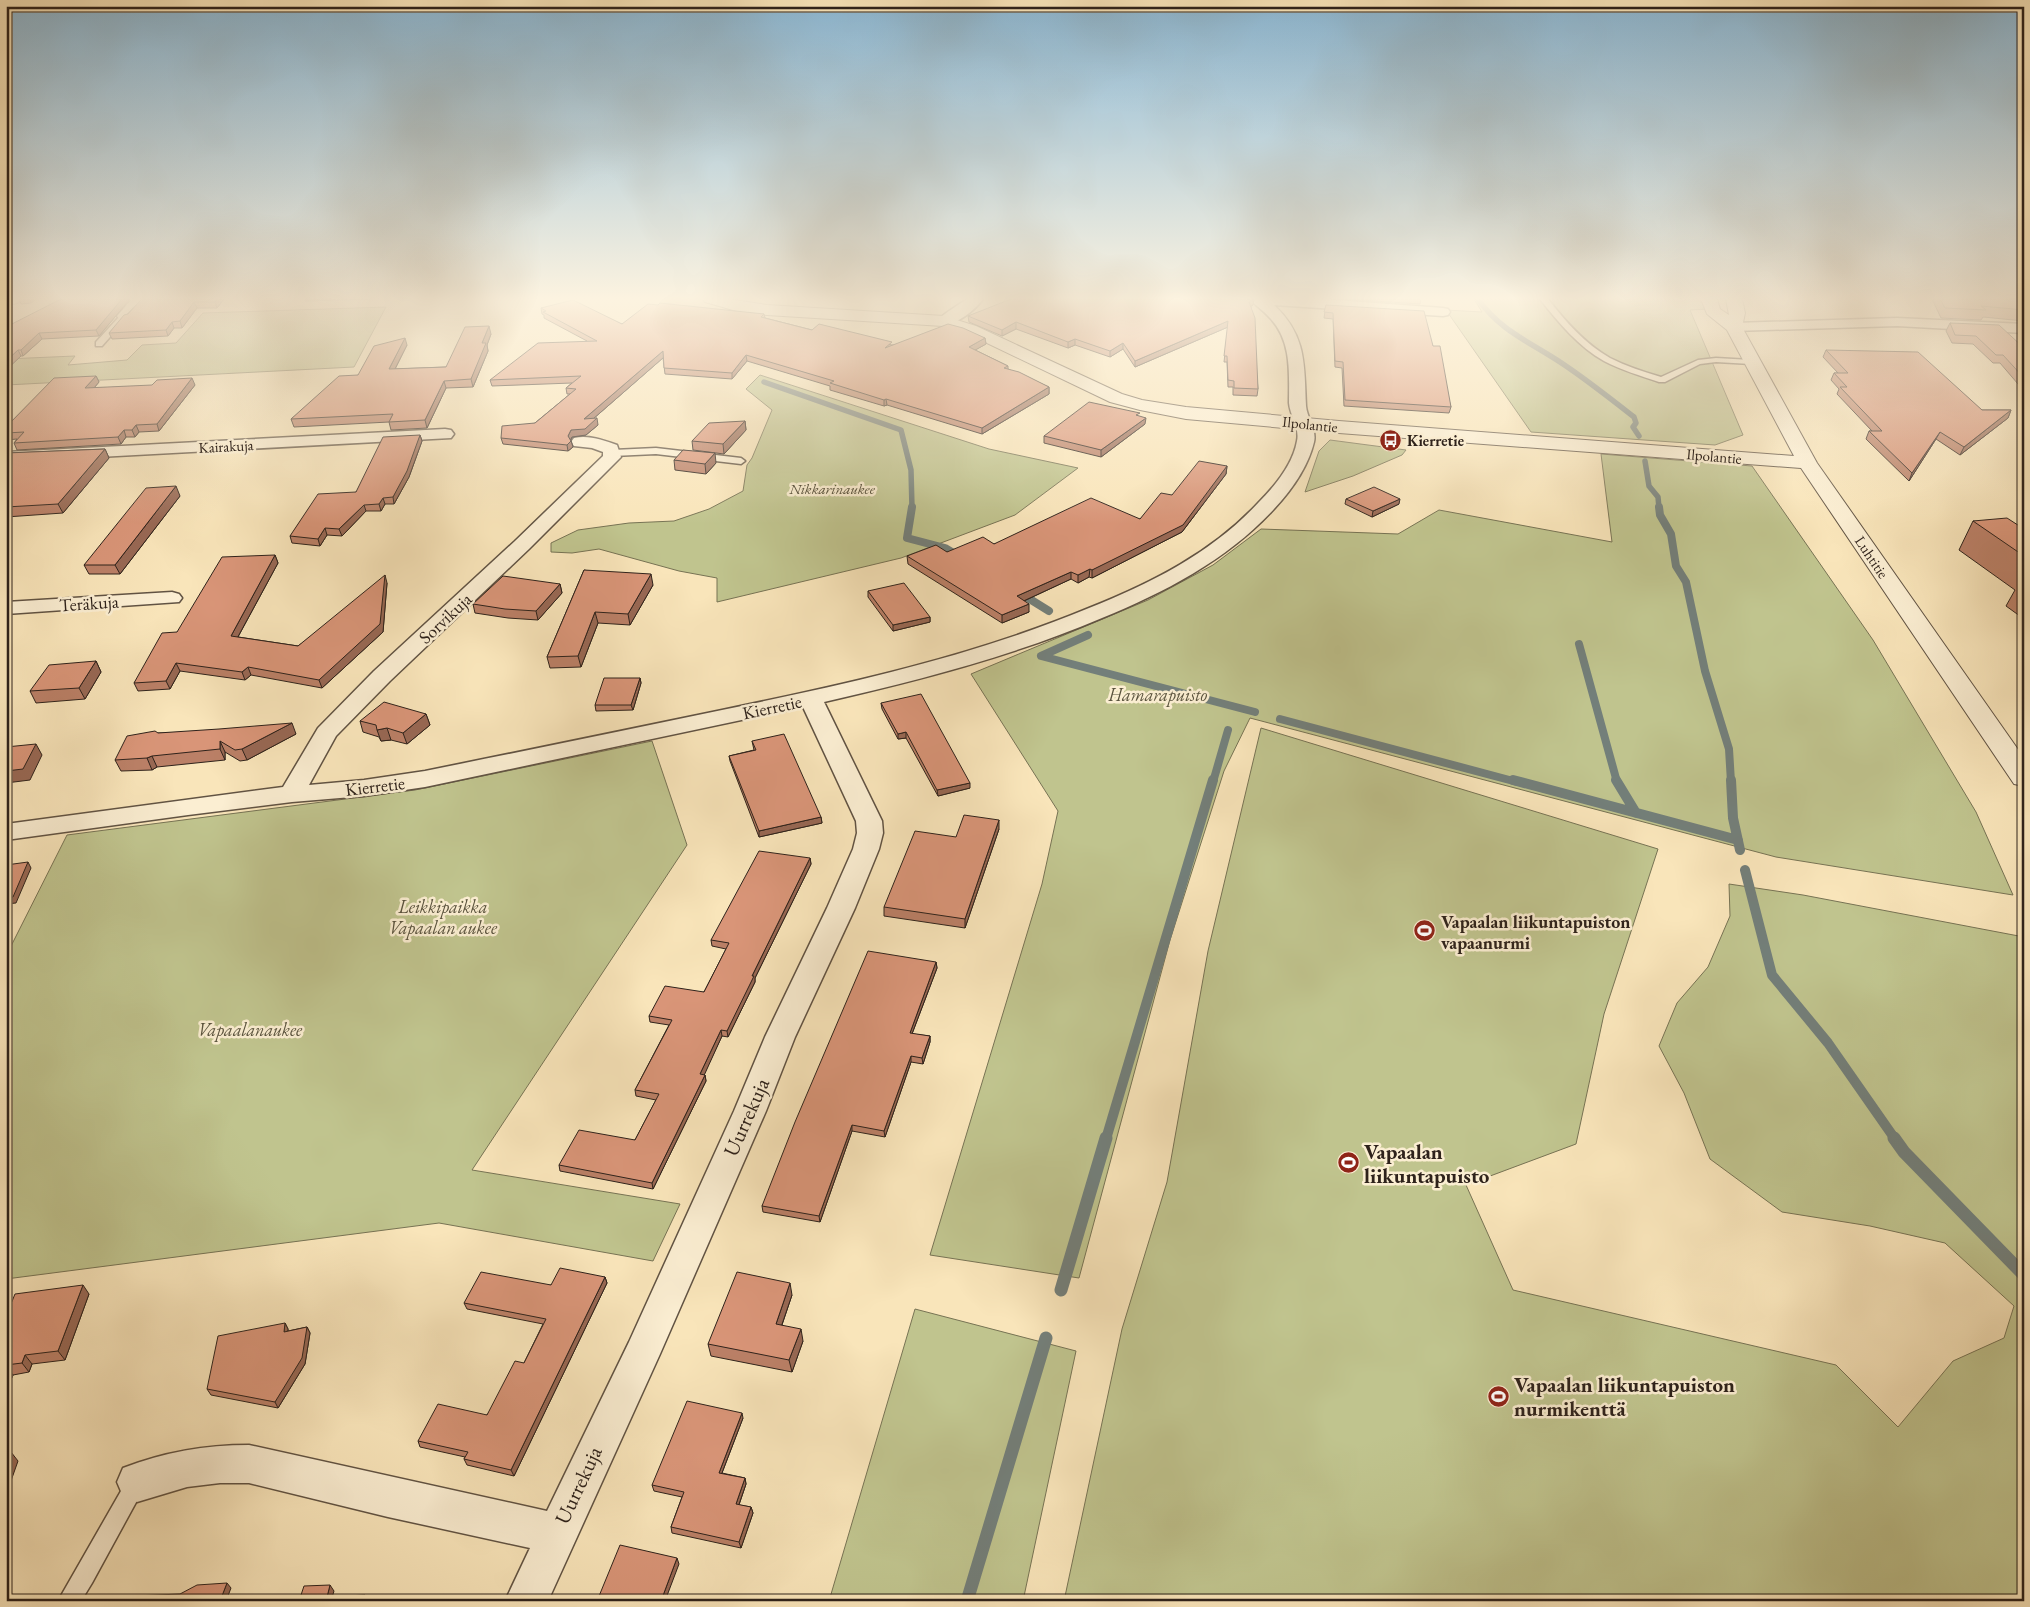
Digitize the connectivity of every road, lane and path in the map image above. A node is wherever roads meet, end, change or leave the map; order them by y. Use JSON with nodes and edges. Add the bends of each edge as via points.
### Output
{"nodes":[{"id":1,"x":1066,"y":374,"type":"edge"},
{"id":2,"x":1298,"y":374,"type":"edge"},
{"id":3,"x":1646,"y":374,"type":"edge"},
{"id":4,"x":1674,"y":374,"type":"edge"},
{"id":5,"x":1759,"y":374,"type":"edge"},
{"id":6,"x":1301,"y":424,"type":"junction"},
{"id":7,"x":445,"y":434,"type":"dead end"},
{"id":8,"x":580,"y":442,"type":"dead end"},
{"id":9,"x":613,"y":453,"type":"junction"},
{"id":10,"x":6,"y":457,"type":"edge"},
{"id":11,"x":741,"y":461,"type":"dead end"},
{"id":12,"x":1807,"y":463,"type":"junction"},
{"id":13,"x":172,"y":598,"type":"dead end"},
{"id":14,"x":6,"y":608,"type":"edge"},
{"id":15,"x":811,"y":698,"type":"junction"},
{"id":16,"x":2024,"y":778,"type":"edge"},
{"id":17,"x":292,"y":794,"type":"junction"},
{"id":18,"x":6,"y":832,"type":"edge"},
{"id":19,"x":137,"y":1482,"type":"joint"},
{"id":20,"x":556,"y":1533,"type":"junction"},
{"id":21,"x":68,"y":1601,"type":"edge"},
{"id":22,"x":526,"y":1601,"type":"edge"}],
"edges":[{"from":1,"to":6,"type":"street","name":"Ilpolantie","via":[[1116,398],[1140,405]]},
{"from":2,"to":6,"type":"street","name":"Kierretie"},
{"from":3,"to":4,"type":"lane","via":[[1662,380]]},
{"from":5,"to":12,"type":"street","name":"Luhtitie"},
{"from":6,"to":12,"type":"street","name":"Ilpolantie"},
{"from":6,"to":15,"type":"street","name":"Kierretie","via":[[1307,435],[1306,442],[1296,467],[1279,491],[1257,518],[1189,569],[1078,622],[916,674]]},
{"from":7,"to":10,"type":"street","name":"Kairakuja"},
{"from":8,"to":9,"type":"street","via":[[606,446]]},
{"from":9,"to":11,"type":"lane","via":[[656,451]]},
{"from":9,"to":17,"type":"street","name":"Sorvikuja","via":[[326,733]]},
{"from":12,"to":16,"type":"street","name":"Luhtitie"},
{"from":13,"to":14,"type":"street","name":"Teräkuja"},
{"from":15,"to":17,"type":"street","name":"Kierretie","via":[[425,779]]},
{"from":15,"to":20,"type":"street","name":"Uurrekuja","via":[[868,821],[870,832],[866,849],[642,1354]]},
{"from":17,"to":18,"type":"street","name":"Kierretie"},
{"from":19,"to":20,"type":"street","name":"Uurrekuja","via":[[187,1468],[249,1464]]},
{"from":19,"to":21,"type":"lane"},
{"from":20,"to":22,"type":"street","name":"Uurrekuja"}]}
